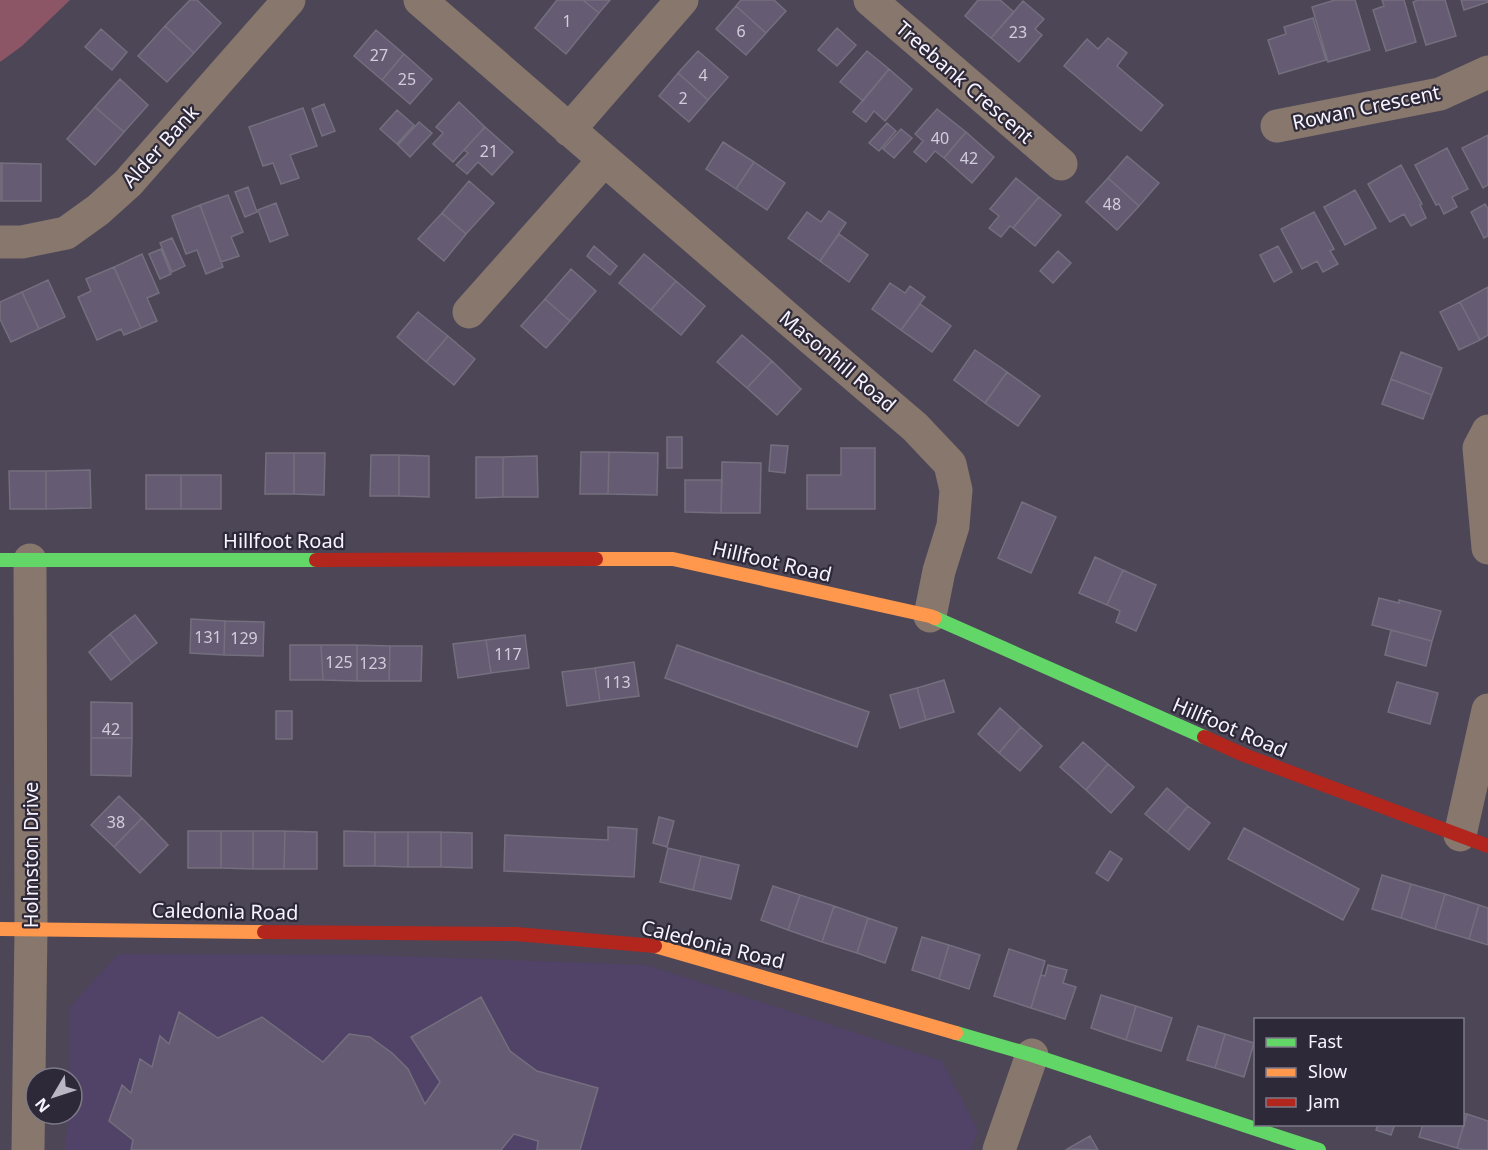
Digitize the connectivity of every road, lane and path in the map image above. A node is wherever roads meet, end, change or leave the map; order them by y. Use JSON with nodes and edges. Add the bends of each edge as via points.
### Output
{"nodes":[{"id":1,"x":289,"y":0,"type":"edge"},
{"id":2,"x":420,"y":0,"type":"edge"},
{"id":3,"x":682,"y":0,"type":"edge"},
{"id":4,"x":870,"y":0,"type":"edge"},
{"id":5,"x":1488,"y":72,"type":"edge"},
{"id":6,"x":1277,"y":126,"type":"dead end"},
{"id":7,"x":569,"y":130,"type":"junction"},
{"id":8,"x":604,"y":160,"type":"junction"},
{"id":9,"x":1061,"y":164,"type":"dead end"},
{"id":10,"x":0,"y":242,"type":"edge"},
{"id":11,"x":469,"y":312,"type":"dead end"},
{"id":12,"x":1488,"y":431,"type":"edge"},
{"id":13,"x":1488,"y":548,"type":"edge"},
{"id":14,"x":15,"y":560,"type":"edge"},
{"id":15,"x":930,"y":616,"type":"junction"},
{"id":16,"x":1488,"y":710,"type":"edge"},
{"id":17,"x":1474,"y":840,"type":"edge"},
{"id":18,"x":15,"y":929,"type":"edge"},
{"id":19,"x":1032,"y":1055,"type":"junction"},
{"id":20,"x":28,"y":1150,"type":"edge"},
{"id":21,"x":999,"y":1150,"type":"edge"},
{"id":22,"x":1318,"y":1150,"type":"edge"}],
"edges":[{"from":1,"to":10,"type":"street","name":"Alder Bank","via":[[128,183],[98,210],[66,233]]},
{"from":2,"to":7,"type":"street","name":"Masonhill Road"},
{"from":3,"to":7,"type":"street"},
{"from":4,"to":9,"type":"street","name":"Treebank Crescent"},
{"from":5,"to":6,"type":"street","name":"Rowan Crescent","via":[[1440,94]]},
{"from":7,"to":8,"type":"street","name":"Masonhill Road"},
{"from":8,"to":11,"type":"street"},
{"from":8,"to":15,"type":"street","name":"Masonhill Road","via":[[915,427],[950,464],[956,490],[953,526]]},
{"from":12,"to":13,"type":"street","via":[[1479,448]]},
{"from":14,"to":15,"type":"street","name":"Hillfoot Road","via":[[673,559]]},
{"from":14,"to":18,"type":"street","name":"Holmston Drive"},
{"from":15,"to":17,"type":"street","name":"Hillfoot Road","via":[[1244,755]]},
{"from":16,"to":17,"type":"street"},
{"from":18,"to":19,"type":"street","name":"Caledonia Road","via":[[516,934],[652,945]]},
{"from":18,"to":20,"type":"street","name":"Holmston Drive"},
{"from":19,"to":21,"type":"street"},
{"from":19,"to":22,"type":"street","name":"Caledonia Road"}]}
